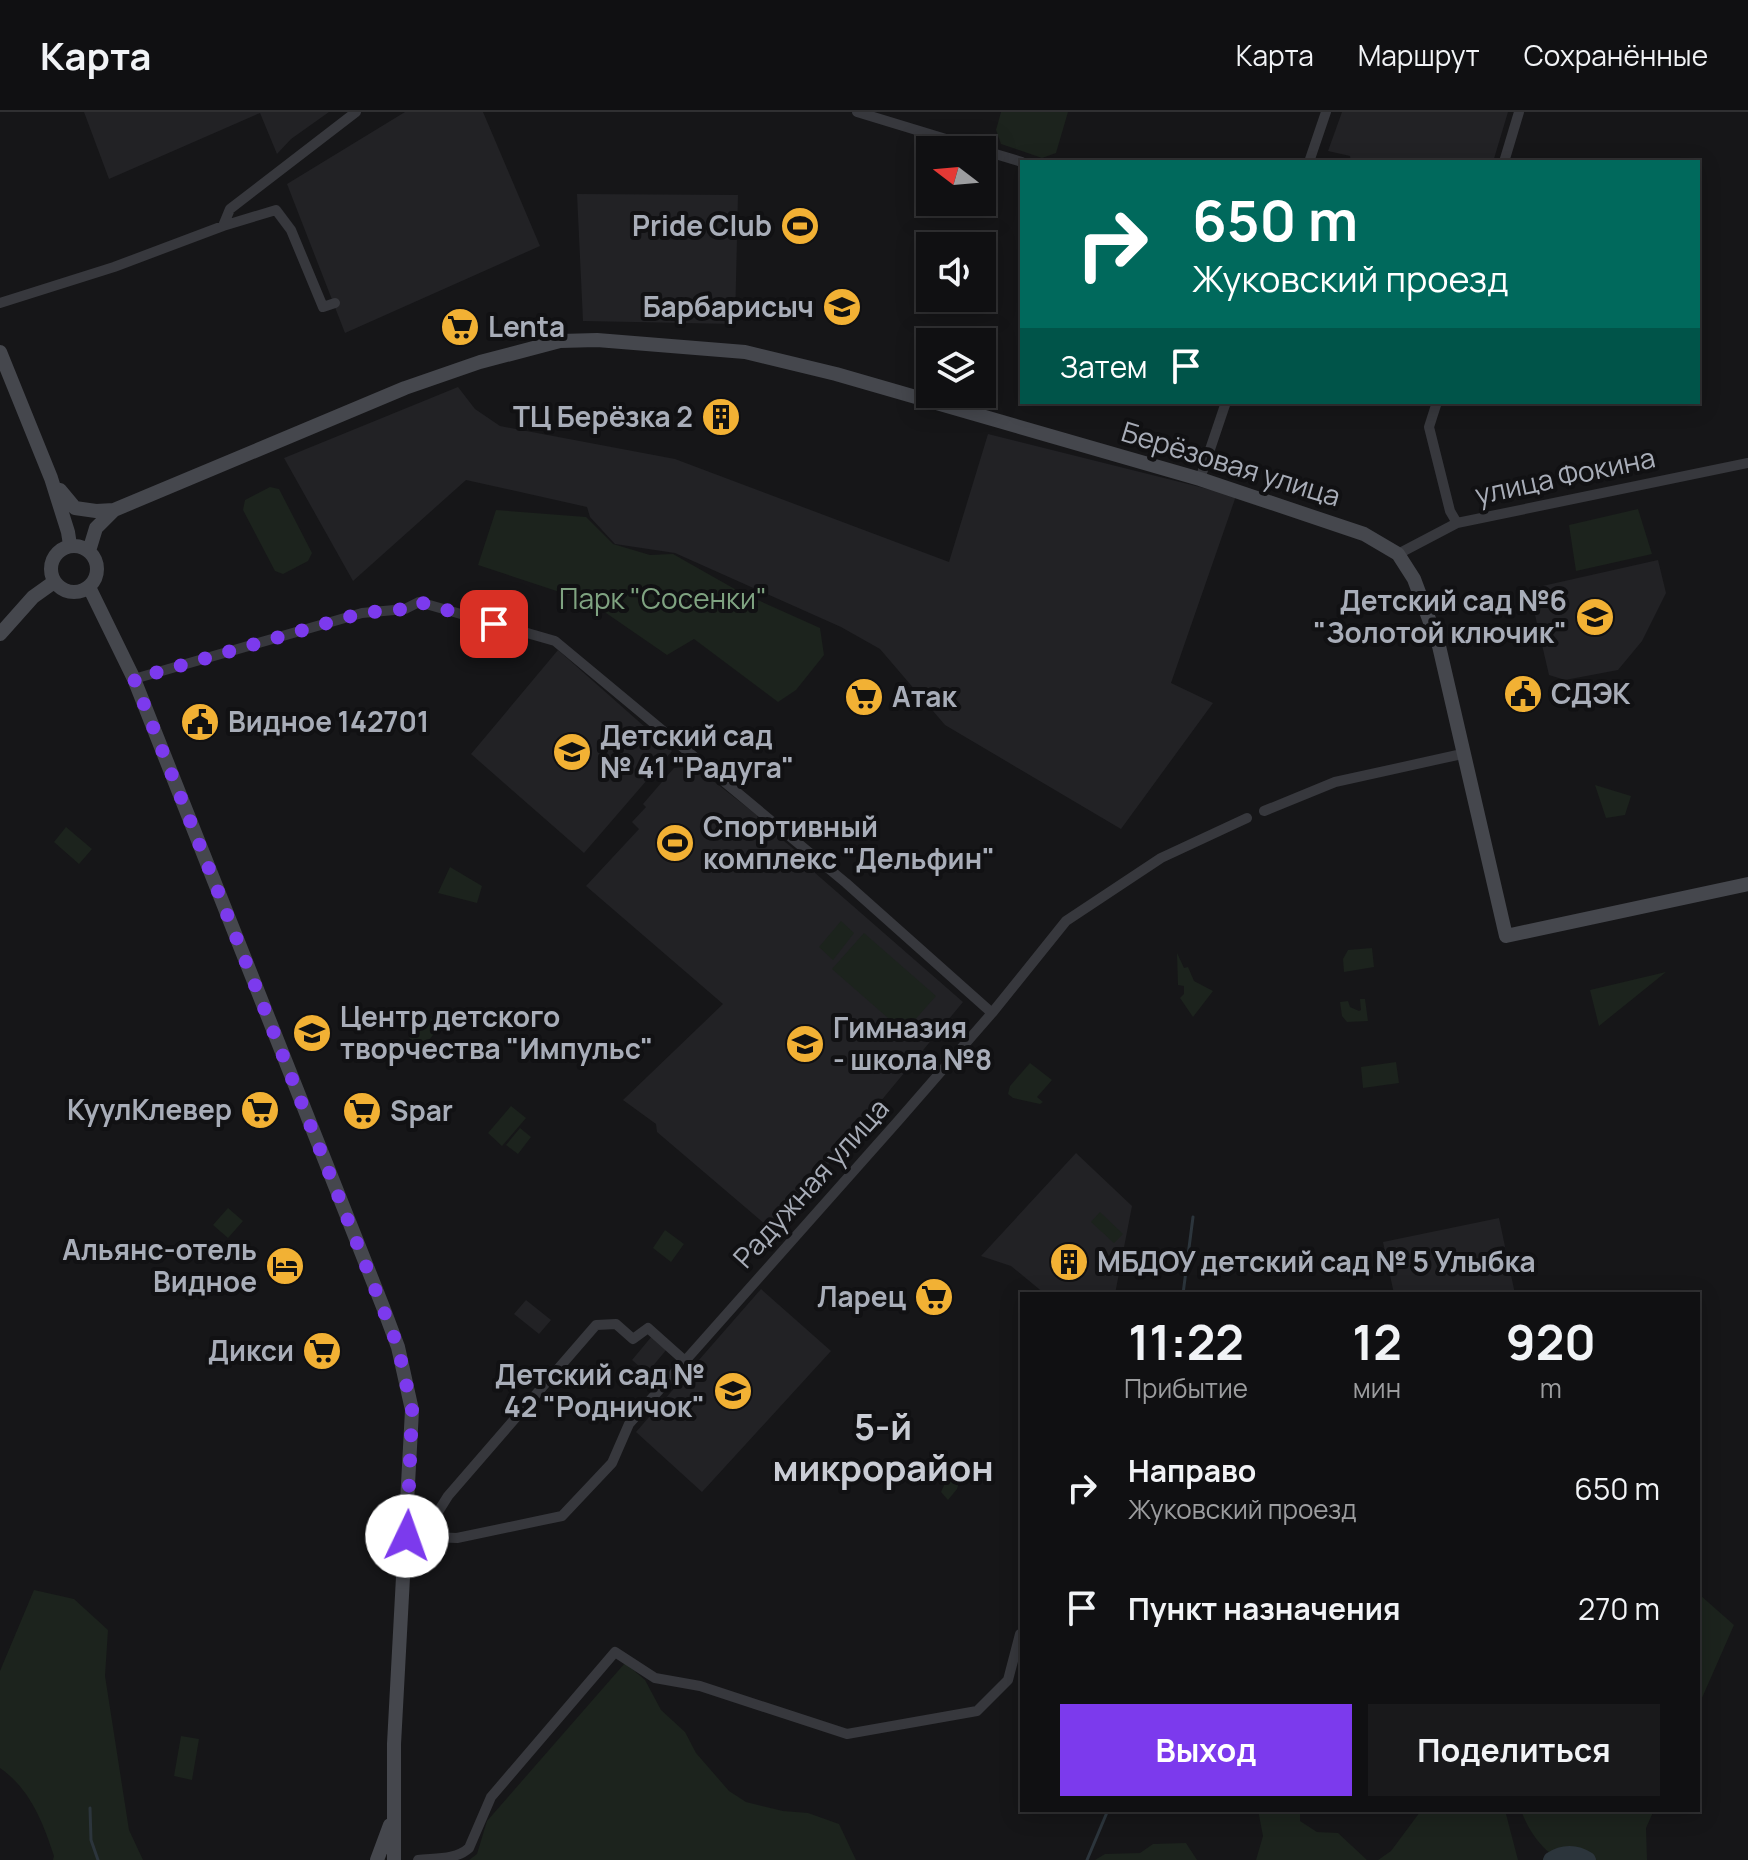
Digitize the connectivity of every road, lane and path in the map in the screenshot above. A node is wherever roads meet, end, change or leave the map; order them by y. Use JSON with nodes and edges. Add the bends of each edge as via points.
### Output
{"nodes":[{"id":1,"x":356,"y":112,"type":"edge"},
{"id":2,"x":857,"y":112,"type":"edge"},
{"id":3,"x":1326,"y":112,"type":"edge"},
{"id":4,"x":1519,"y":112,"type":"edge"},
{"id":5,"x":936,"y":136,"type":"edge"},
{"id":6,"x":996,"y":154,"type":"edge"},
{"id":7,"x":1310,"y":160,"type":"edge"},
{"id":8,"x":1505,"y":160,"type":"edge"},
{"id":9,"x":1020,"y":161,"type":"edge"},
{"id":10,"x":223,"y":226,"type":"junction"},
{"id":11,"x":0,"y":303,"type":"edge"},
{"id":12,"x":335,"y":303,"type":"dead end"},
{"id":13,"x":0,"y":352,"type":"edge"},
{"id":14,"x":1225,"y":404,"type":"edge"},
{"id":15,"x":1436,"y":404,"type":"edge"},
{"id":16,"x":1748,"y":463,"type":"edge"},
{"id":17,"x":51,"y":478,"type":"junction"},
{"id":18,"x":1200,"y":479,"type":"junction"},
{"id":19,"x":114,"y":510,"type":"junction"},
{"id":20,"x":1457,"y":523,"type":"junction"},
{"id":21,"x":70,"y":545,"type":"junction"},
{"id":22,"x":89,"y":551,"type":"junction"},
{"id":23,"x":1398,"y":554,"type":"junction"},
{"id":24,"x":54,"y":582,"type":"junction"},
{"id":25,"x":89,"y":587,"type":"junction"},
{"id":26,"x":0,"y":634,"type":"edge"},
{"id":27,"x":134,"y":679,"type":"junction"},
{"id":28,"x":1462,"y":754,"type":"junction"},
{"id":29,"x":1264,"y":811,"type":"dead end"},
{"id":30,"x":1247,"y":818,"type":"dead end"},
{"id":31,"x":1748,"y":886,"type":"edge"},
{"id":32,"x":992,"y":1013,"type":"junction"},
{"id":33,"x":685,"y":1361,"type":"junction"},
{"id":34,"x":407,"y":1536,"type":"junction"},
{"id":35,"x":423,"y":1536,"type":"junction"},
{"id":36,"x":1020,"y":1634,"type":"dead end"},
{"id":37,"x":394,"y":1814,"type":"junction"},
{"id":38,"x":381,"y":1860,"type":"edge"},
{"id":39,"x":394,"y":1860,"type":"edge"},
{"id":40,"x":418,"y":1860,"type":"edge"}],
"edges":[{"from":1,"to":10,"type":"street","via":[[230,209]]},
{"from":2,"to":5,"type":"street"},
{"from":3,"to":7,"type":"street"},
{"from":4,"to":8,"type":"street"},
{"from":6,"to":9,"type":"street"},
{"from":10,"to":11,"type":"street"},
{"from":10,"to":12,"type":"street","via":[[276,210],[291,230],[323,307]]},
{"from":13,"to":17,"type":"street"},
{"from":14,"to":18,"type":"street"},
{"from":15,"to":20,"type":"street","via":[[1429,427]]},
{"from":16,"to":20,"type":"street","name":"улица Фокина"},
{"from":17,"to":19,"type":"street","via":[[75,508]]},
{"from":17,"to":21,"type":"street"},
{"from":18,"to":19,"type":"street","name":"Берёзовая улица","via":[[745,352],[560,341],[405,388]]},
{"from":18,"to":23,"type":"street","name":"Берёзовая улица","via":[[1364,534]]},
{"from":19,"to":22,"type":"street","via":[[96,528]]},
{"from":20,"to":23,"type":"street","name":"улица Фокина"},
{"from":21,"to":22,"type":"street"},
{"from":21,"to":24,"type":"street","via":[[52,559]]},
{"from":22,"to":25,"type":"street","via":[[98,565]]},
{"from":23,"to":28,"type":"street","name":"Берёзовая улица","via":[[1431,620]]},
{"from":24,"to":25,"type":"street","via":[[71,592]]},
{"from":24,"to":26,"type":"street"},
{"from":25,"to":27,"type":"street"},
{"from":27,"to":32,"type":"street","via":[[362,613],[405,609],[419,602],[555,641],[825,865]]},
{"from":27,"to":34,"type":"street","via":[[398,1347],[412,1410]]},
{"from":28,"to":29,"type":"street","via":[[1335,782]]},
{"from":28,"to":31,"type":"street","name":"Берёзовая улица","via":[[1506,936]]},
{"from":30,"to":32,"type":"street","name":"Радужная улица","via":[[1161,858],[1066,921]]},
{"from":32,"to":33,"type":"street","name":"Радужная улица"},
{"from":33,"to":35,"type":"street","name":"Радужная улица","via":[[629,1424],[612,1463],[562,1516],[457,1538]]},
{"from":33,"to":35,"type":"street","via":[[648,1328],[633,1339],[616,1324],[596,1325],[448,1496]]},
{"from":34,"to":35,"type":"street","name":"Радужная улица"},
{"from":34,"to":37,"type":"street","via":[[396,1685]]},
{"from":36,"to":40,"type":"street","via":[[1008,1680],[977,1711],[847,1734],[700,1686],[655,1678],[615,1652],[491,1797],[469,1848],[453,1857]]},
{"from":37,"to":38,"type":"street"},
{"from":37,"to":39,"type":"street"}]}
